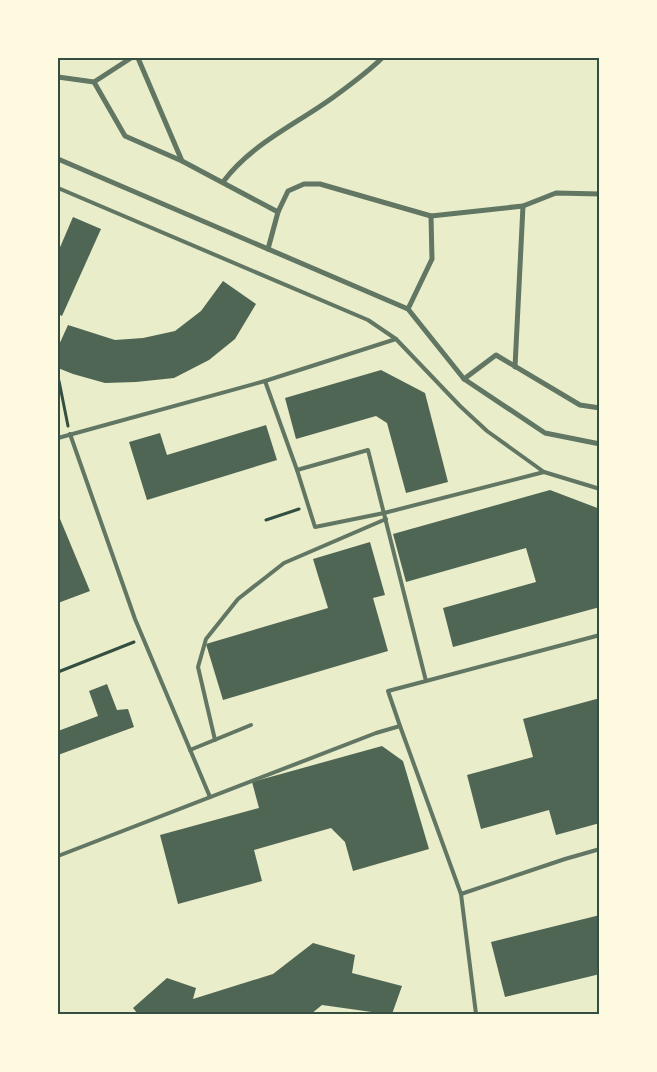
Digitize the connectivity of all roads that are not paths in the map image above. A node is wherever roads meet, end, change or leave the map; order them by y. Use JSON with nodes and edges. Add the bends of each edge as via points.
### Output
{"nodes":[{"id":1,"x":131,"y":58,"type":"edge"},
{"id":2,"x":138,"y":58,"type":"edge"},
{"id":3,"x":382,"y":58,"type":"edge"},
{"id":4,"x":58,"y":77,"type":"edge"},
{"id":5,"x":94,"y":82,"type":"junction"},
{"id":6,"x":58,"y":159,"type":"edge"},
{"id":7,"x":182,"y":161,"type":"junction"},
{"id":8,"x":223,"y":182,"type":"junction"},
{"id":9,"x":58,"y":188,"type":"edge"},
{"id":10,"x":600,"y":194,"type":"edge"},
{"id":11,"x":523,"y":206,"type":"junction"},
{"id":12,"x":278,"y":212,"type":"junction"},
{"id":13,"x":431,"y":216,"type":"junction"},
{"id":14,"x":268,"y":249,"type":"junction"},
{"id":15,"x":408,"y":309,"type":"junction"},
{"id":16,"x":396,"y":339,"type":"junction"},
{"id":17,"x":515,"y":367,"type":"junction"},
{"id":18,"x":464,"y":380,"type":"junction"},
{"id":19,"x":265,"y":381,"type":"junction"},
{"id":20,"x":600,"y":408,"type":"edge"},
{"id":21,"x":70,"y":434,"type":"junction"},
{"id":22,"x":58,"y":438,"type":"edge"},
{"id":23,"x":600,"y":444,"type":"edge"},
{"id":24,"x":297,"y":470,"type":"junction"},
{"id":25,"x":544,"y":472,"type":"junction"},
{"id":26,"x":600,"y":489,"type":"edge"},
{"id":27,"x":384,"y":513,"type":"junction"},
{"id":28,"x":386,"y":519,"type":"junction"},
{"id":29,"x":600,"y":635,"type":"edge"},
{"id":30,"x":426,"y":681,"type":"junction"},
{"id":31,"x":251,"y":725,"type":"dead end"},
{"id":32,"x":400,"y":726,"type":"junction"},
{"id":33,"x":215,"y":740,"type":"junction"},
{"id":34,"x":190,"y":750,"type":"junction"},
{"id":35,"x":210,"y":797,"type":"junction"},
{"id":36,"x":600,"y":850,"type":"edge"},
{"id":37,"x":58,"y":856,"type":"edge"},
{"id":38,"x":461,"y":894,"type":"junction"},
{"id":39,"x":476,"y":1014,"type":"edge"}],
"edges":[{"from":1,"to":5,"type":"street"},
{"from":2,"to":7,"type":"street"},
{"from":3,"to":8,"type":"street","via":[[335,96],[264,142],[232,169]]},
{"from":4,"to":5,"type":"street"},
{"from":5,"to":7,"type":"street","via":[[126,136]]},
{"from":6,"to":14,"type":"street"},
{"from":7,"to":8,"type":"street"},
{"from":8,"to":12,"type":"street"},
{"from":9,"to":16,"type":"lane","via":[[368,320]]},
{"from":10,"to":11,"type":"street","via":[[556,193]]},
{"from":11,"to":13,"type":"street"},
{"from":11,"to":17,"type":"street"},
{"from":12,"to":13,"type":"street","via":[[288,191],[304,184],[320,184]]},
{"from":12,"to":14,"type":"street"},
{"from":13,"to":15,"type":"street","via":[[432,259]]},
{"from":14,"to":15,"type":"street"},
{"from":15,"to":18,"type":"street"},
{"from":16,"to":19,"type":"lane"},
{"from":16,"to":25,"type":"lane","via":[[487,431]]},
{"from":17,"to":18,"type":"street","via":[[496,355]]},
{"from":17,"to":20,"type":"street","via":[[580,405]]},
{"from":18,"to":23,"type":"street","via":[[545,433]]},
{"from":19,"to":21,"type":"lane"},
{"from":19,"to":24,"type":"lane"},
{"from":21,"to":22,"type":"lane"},
{"from":21,"to":34,"type":"lane","via":[[135,619]]},
{"from":24,"to":27,"type":"lane","via":[[315,527]]},
{"from":24,"to":27,"type":"lane","via":[[368,450]]},
{"from":25,"to":26,"type":"lane"},
{"from":25,"to":27,"type":"lane"},
{"from":27,"to":28,"type":"lane"},
{"from":28,"to":30,"type":"lane"},
{"from":28,"to":33,"type":"lane","via":[[284,563],[238,598],[206,639],[198,667]]},
{"from":29,"to":30,"type":"lane"},
{"from":30,"to":32,"type":"lane","via":[[388,691]]},
{"from":31,"to":33,"type":"lane"},
{"from":32,"to":35,"type":"lane"},
{"from":32,"to":38,"type":"lane"},
{"from":33,"to":34,"type":"lane"},
{"from":34,"to":35,"type":"lane"},
{"from":35,"to":37,"type":"lane"},
{"from":36,"to":38,"type":"lane"},
{"from":38,"to":39,"type":"lane"}]}
